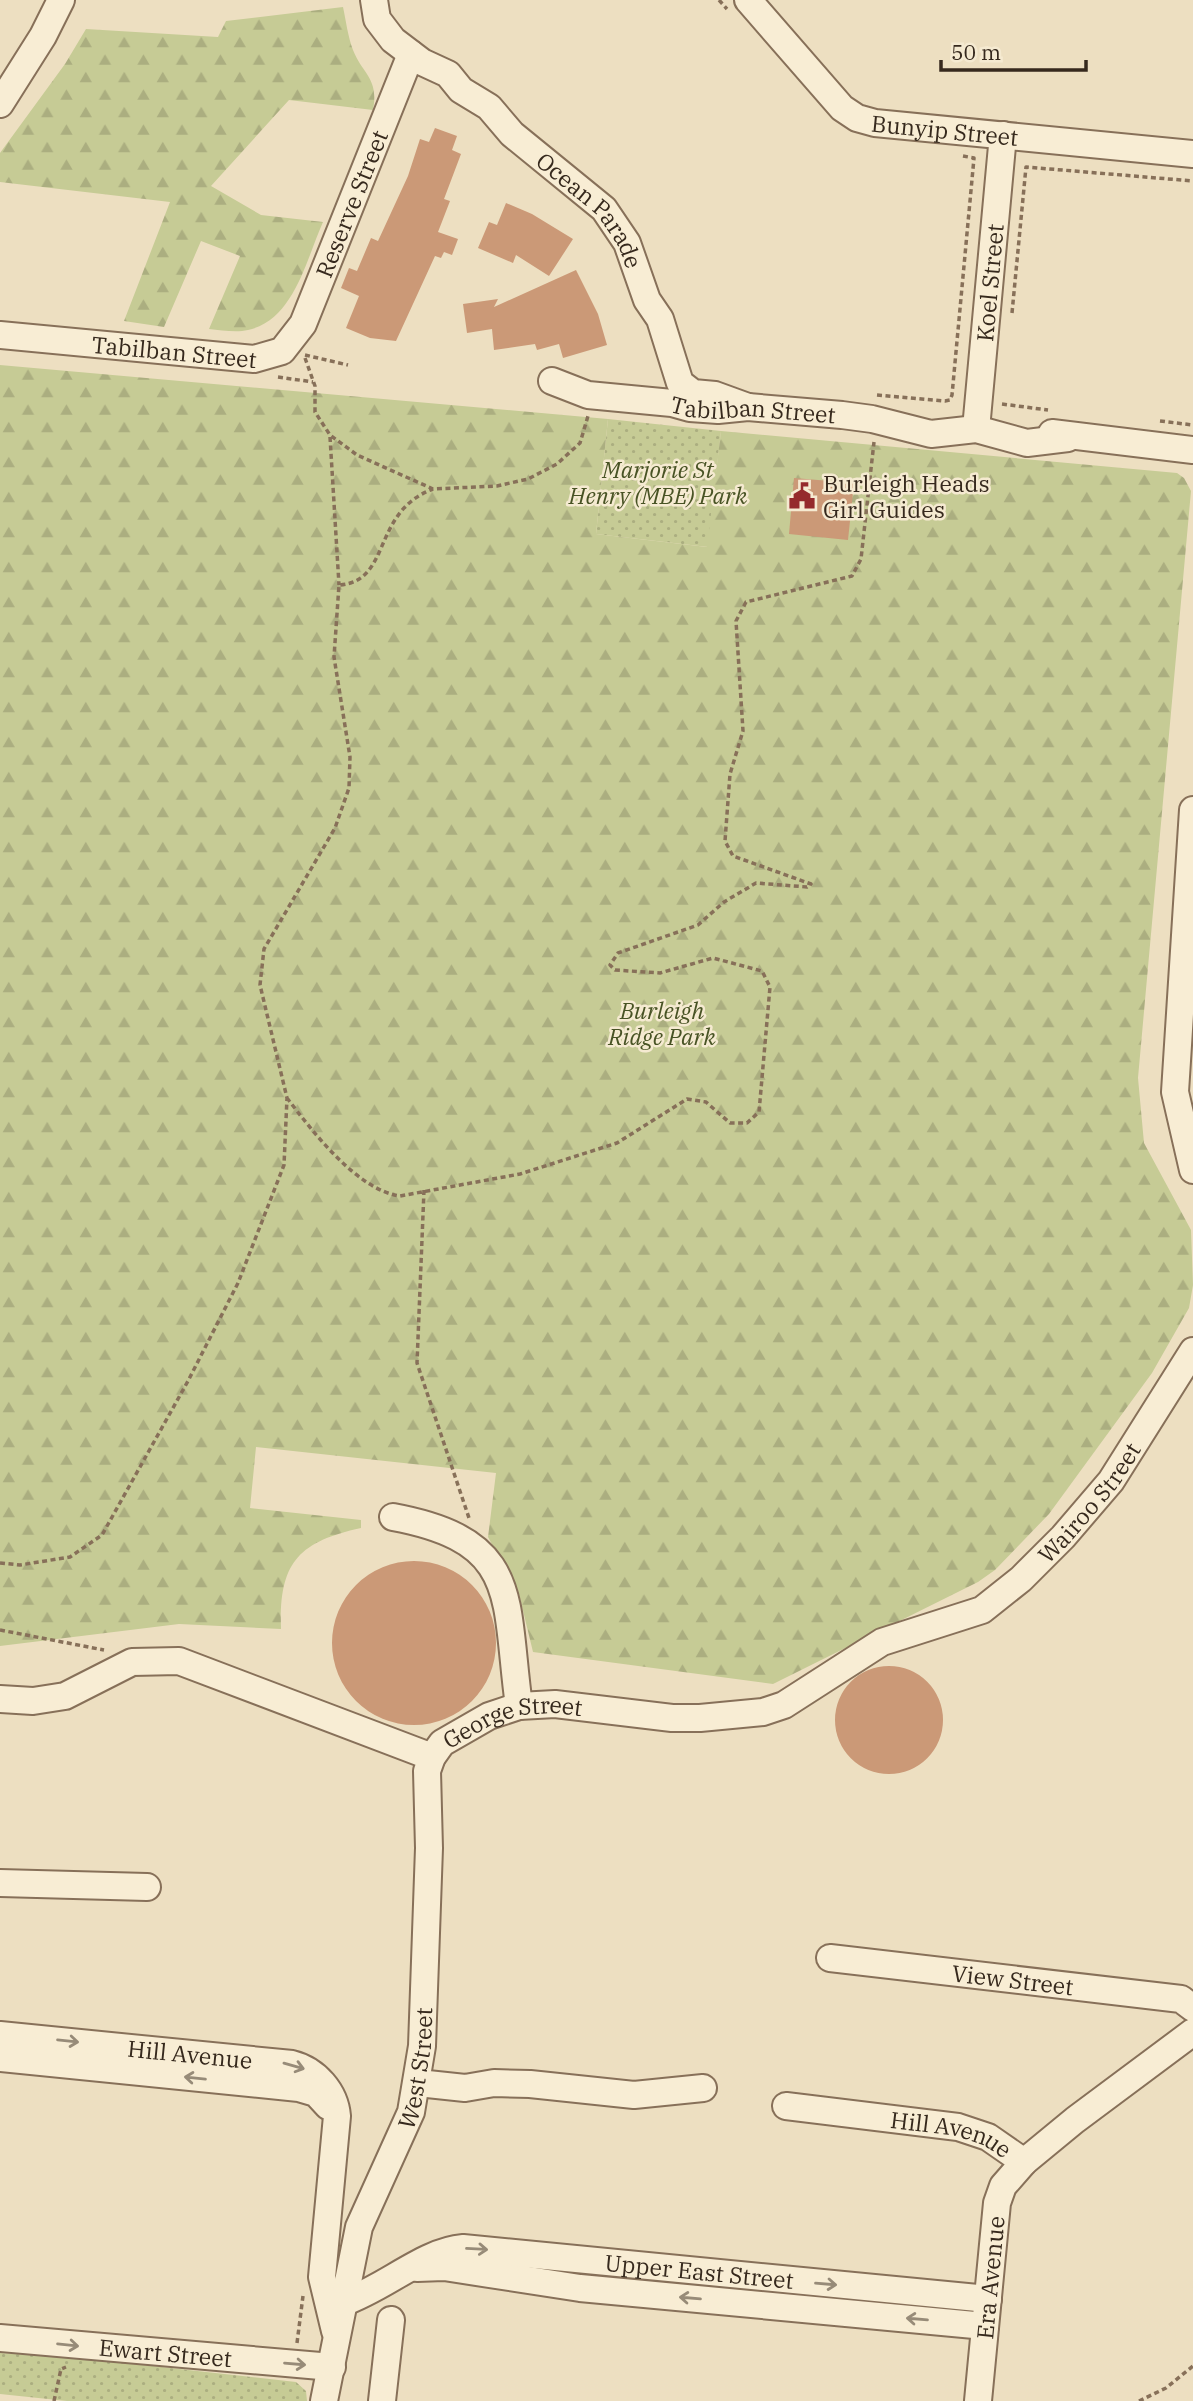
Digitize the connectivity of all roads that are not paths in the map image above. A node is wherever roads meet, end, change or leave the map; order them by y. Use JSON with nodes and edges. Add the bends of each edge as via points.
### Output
{"nodes":[{"id":1,"x":61,"y":0,"type":"edge"},
{"id":2,"x":373,"y":0,"type":"edge"},
{"id":3,"x":748,"y":0,"type":"edge"},
{"id":4,"x":417,"y":58,"type":"junction"},
{"id":5,"x":0,"y":104,"type":"edge"},
{"id":6,"x":1003,"y":135,"type":"junction"},
{"id":7,"x":1193,"y":154,"type":"edge"},
{"id":8,"x":0,"y":335,"type":"edge"},
{"id":9,"x":293,"y":353,"type":"joint"},
{"id":10,"x":552,"y":381,"type":"dead end"},
{"id":11,"x":679,"y":396,"type":"junction"},
{"id":12,"x":985,"y":416,"type":"junction"},
{"id":13,"x":1193,"y":450,"type":"edge"},
{"id":14,"x":1193,"y":810,"type":"edge"},
{"id":15,"x":1191,"y":858,"type":"edge"},
{"id":16,"x":1193,"y":1170,"type":"edge"},
{"id":17,"x":1193,"y":1351,"type":"edge"},
{"id":18,"x":393,"y":1517,"type":"dead end"},
{"id":19,"x":954,"y":1621,"type":"joint"},
{"id":20,"x":0,"y":1699,"type":"edge"},
{"id":21,"x":519,"y":1706,"type":"junction"},
{"id":22,"x":432,"y":1757,"type":"junction"},
{"id":23,"x":0,"y":1883,"type":"edge"},
{"id":24,"x":147,"y":1887,"type":"dead end"},
{"id":25,"x":830,"y":1958,"type":"dead end"},
{"id":26,"x":1193,"y":2008,"type":"edge"},
{"id":27,"x":1193,"y":2032,"type":"edge"},
{"id":28,"x":0,"y":2035,"type":"edge"},
{"id":29,"x":0,"y":2058,"type":"edge"},
{"id":30,"x":418,"y":2083,"type":"junction"},
{"id":31,"x":703,"y":2088,"type":"dead end"},
{"id":32,"x":786,"y":2106,"type":"dead end"},
{"id":33,"x":337,"y":2131,"type":"junction"},
{"id":34,"x":1024,"y":2162,"type":"junction"},
{"id":35,"x":415,"y":2268,"type":"junction"},
{"id":36,"x":988,"y":2299,"type":"junction"},
{"id":37,"x":342,"y":2303,"type":"junction"},
{"id":38,"x":391,"y":2320,"type":"dead end"},
{"id":39,"x":985,"y":2326,"type":"junction"},
{"id":40,"x":335,"y":2333,"type":"junction"},
{"id":41,"x":0,"y":2338,"type":"edge"},
{"id":42,"x":331,"y":2367,"type":"junction"},
{"id":43,"x":324,"y":2401,"type":"edge"},
{"id":44,"x":337,"y":2401,"type":"edge"},
{"id":45,"x":382,"y":2401,"type":"edge"},
{"id":46,"x":978,"y":2401,"type":"edge"}],
"edges":[{"from":1,"to":5,"type":"street"},
{"from":2,"to":4,"type":"street","name":"Ocean Parade","via":[[383,30]]},
{"from":3,"to":6,"type":"street","name":"Bunyip Street","via":[[842,108],[857,118]]},
{"from":4,"to":9,"type":"street","name":"Reserve Street"},
{"from":4,"to":11,"type":"street","name":"Ocean Parade","via":[[444,70],[461,90],[489,107],[512,134],[604,209],[627,243],[647,300],[649,345],[662,385]]},
{"from":6,"to":7,"type":"street","name":"Bunyip Street"},
{"from":6,"to":12,"type":"street","name":"Koel Street"},
{"from":8,"to":9,"type":"street","name":"Tabilban Street","via":[[254,359]]},
{"from":10,"to":11,"type":"street","name":"Tabilban Street","via":[[588,395]]},
{"from":11,"to":12,"type":"street","name":"Tabilban Street","via":[[690,408],[748,407],[873,430]]},
{"from":12,"to":13,"type":"street","name":"Tabilban Street","via":[[1068,438]]},
{"from":14,"to":15,"type":"street"},
{"from":15,"to":16,"type":"street","via":[[1175,1092]]},
{"from":17,"to":19,"type":"street","name":"Wairoo Street","via":[[1111,1481],[1063,1537],[994,1602]]},
{"from":18,"to":21,"type":"street","via":[[445,1530],[477,1548],[497,1573],[513,1633]]},
{"from":19,"to":21,"type":"street","name":"George Street","via":[[882,1642],[784,1704],[763,1712],[681,1718],[555,1704]]},
{"from":20,"to":22,"type":"street","name":"George Street","via":[[33,1701],[65,1696],[132,1662],[179,1661]]},
{"from":21,"to":22,"type":"street","name":"George Street","via":[[461,1730]]},
{"from":22,"to":30,"type":"street","name":"West Street","via":[[426,1785],[429,1848]]},
{"from":23,"to":24,"type":"street"},
{"from":25,"to":26,"type":"street","name":"View Street","via":[[1181,2000]]},
{"from":27,"to":34,"type":"street","name":"Hill Avenue"},
{"from":28,"to":33,"type":"street","name":"Hill Avenue","one_way":true,"via":[[296,2065],[333,2096]]},
{"from":33,"to":29,"type":"street","name":"Hill Avenue","one_way":true,"via":[[327,2103],[304,2089]]},
{"from":30,"to":31,"type":"street","via":[[466,2088],[530,2084],[634,2095]]},
{"from":30,"to":37,"type":"street","name":"West Street","via":[[411,2112],[363,2214]]},
{"from":32,"to":34,"type":"street","name":"Hill Avenue","via":[[958,2127],[988,2137]]},
{"from":33,"to":40,"type":"street","name":"Hill Avenue","via":[[322,2277]]},
{"from":34,"to":36,"type":"street","name":"Era Avenue","via":[[999,2196]]},
{"from":35,"to":36,"type":"street","name":"Upper East Street","one_way":true,"via":[[437,2252],[483,2249]]},
{"from":35,"to":37,"type":"street","name":"Upper East Street","via":[[371,2293]]},
{"from":39,"to":35,"type":"street","name":"Upper East Street","one_way":true,"via":[[580,2288],[444,2267]]},
{"from":36,"to":39,"type":"street","name":"Era Avenue"},
{"from":37,"to":40,"type":"street","name":"West Street"},
{"from":38,"to":45,"type":"street"},
{"from":39,"to":46,"type":"street","name":"Era Avenue"},
{"from":40,"to":42,"type":"street","name":"West Street"},
{"from":41,"to":42,"type":"street","name":"Ewart Street","one_way":true},
{"from":42,"to":43,"type":"street","name":"West Street"},
{"from":42,"to":44,"type":"street","name":"West Street"}]}
